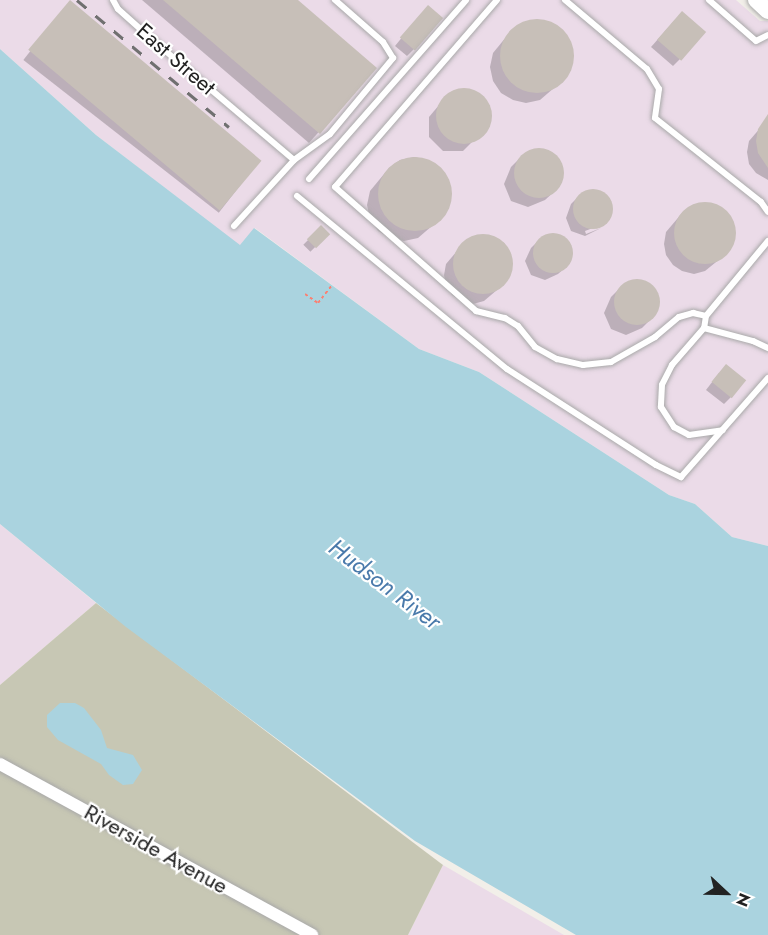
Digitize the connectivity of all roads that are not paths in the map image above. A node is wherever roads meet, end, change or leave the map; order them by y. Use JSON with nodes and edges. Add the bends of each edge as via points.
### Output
{"nodes":[{"id":1,"x":113,"y":0,"type":"edge"},
{"id":2,"x":335,"y":0,"type":"edge"},
{"id":3,"x":466,"y":0,"type":"edge"},
{"id":4,"x":497,"y":0,"type":"edge"},
{"id":5,"x":565,"y":0,"type":"edge"},
{"id":6,"x":709,"y":0,"type":"edge"},
{"id":7,"x":756,"y":0,"type":"edge"},
{"id":8,"x":768,"y":11,"type":"edge"},
{"id":9,"x":768,"y":35,"type":"edge"},
{"id":10,"x":294,"y":160,"type":"junction"},
{"id":11,"x":309,"y":179,"type":"dead end"},
{"id":12,"x":297,"y":196,"type":"dead end"},
{"id":13,"x":768,"y":212,"type":"edge"},
{"id":14,"x":234,"y":226,"type":"dead end"},
{"id":15,"x":768,"y":241,"type":"edge"},
{"id":16,"x":706,"y":316,"type":"junction"},
{"id":17,"x":704,"y":328,"type":"junction"},
{"id":18,"x":768,"y":348,"type":"edge"},
{"id":19,"x":768,"y":378,"type":"edge"},
{"id":20,"x":723,"y":430,"type":"junction"},
{"id":21,"x":0,"y":764,"type":"edge"},
{"id":22,"x":312,"y":935,"type":"edge"}],
"edges":[{"from":1,"to":10,"type":"lane","name":"East Street","via":[[118,9]]},
{"from":2,"to":10,"type":"lane","via":[[383,42],[393,58],[330,134]]},
{"from":3,"to":11,"type":"lane"},
{"from":4,"to":16,"type":"lane","via":[[335,187],[476,311],[505,318],[518,326],[536,347],[557,359],[583,365],[612,362],[656,337],[679,317],[693,313]]},
{"from":5,"to":13,"type":"lane","via":[[646,69],[659,89],[656,118],[761,202]]},
{"from":6,"to":9,"type":"lane","via":[[756,41]]},
{"from":7,"to":8,"type":"street"},
{"from":10,"to":14,"type":"lane"},
{"from":12,"to":20,"type":"lane","via":[[507,369],[656,465],[681,477]]},
{"from":15,"to":16,"type":"lane"},
{"from":16,"to":17,"type":"lane"},
{"from":17,"to":18,"type":"lane","via":[[753,340]]},
{"from":17,"to":20,"type":"lane","via":[[672,365],[662,385],[661,406],[674,427],[689,435]]},
{"from":19,"to":20,"type":"lane"},
{"from":21,"to":22,"type":"street","name":"Riverside Avenue"}]}
